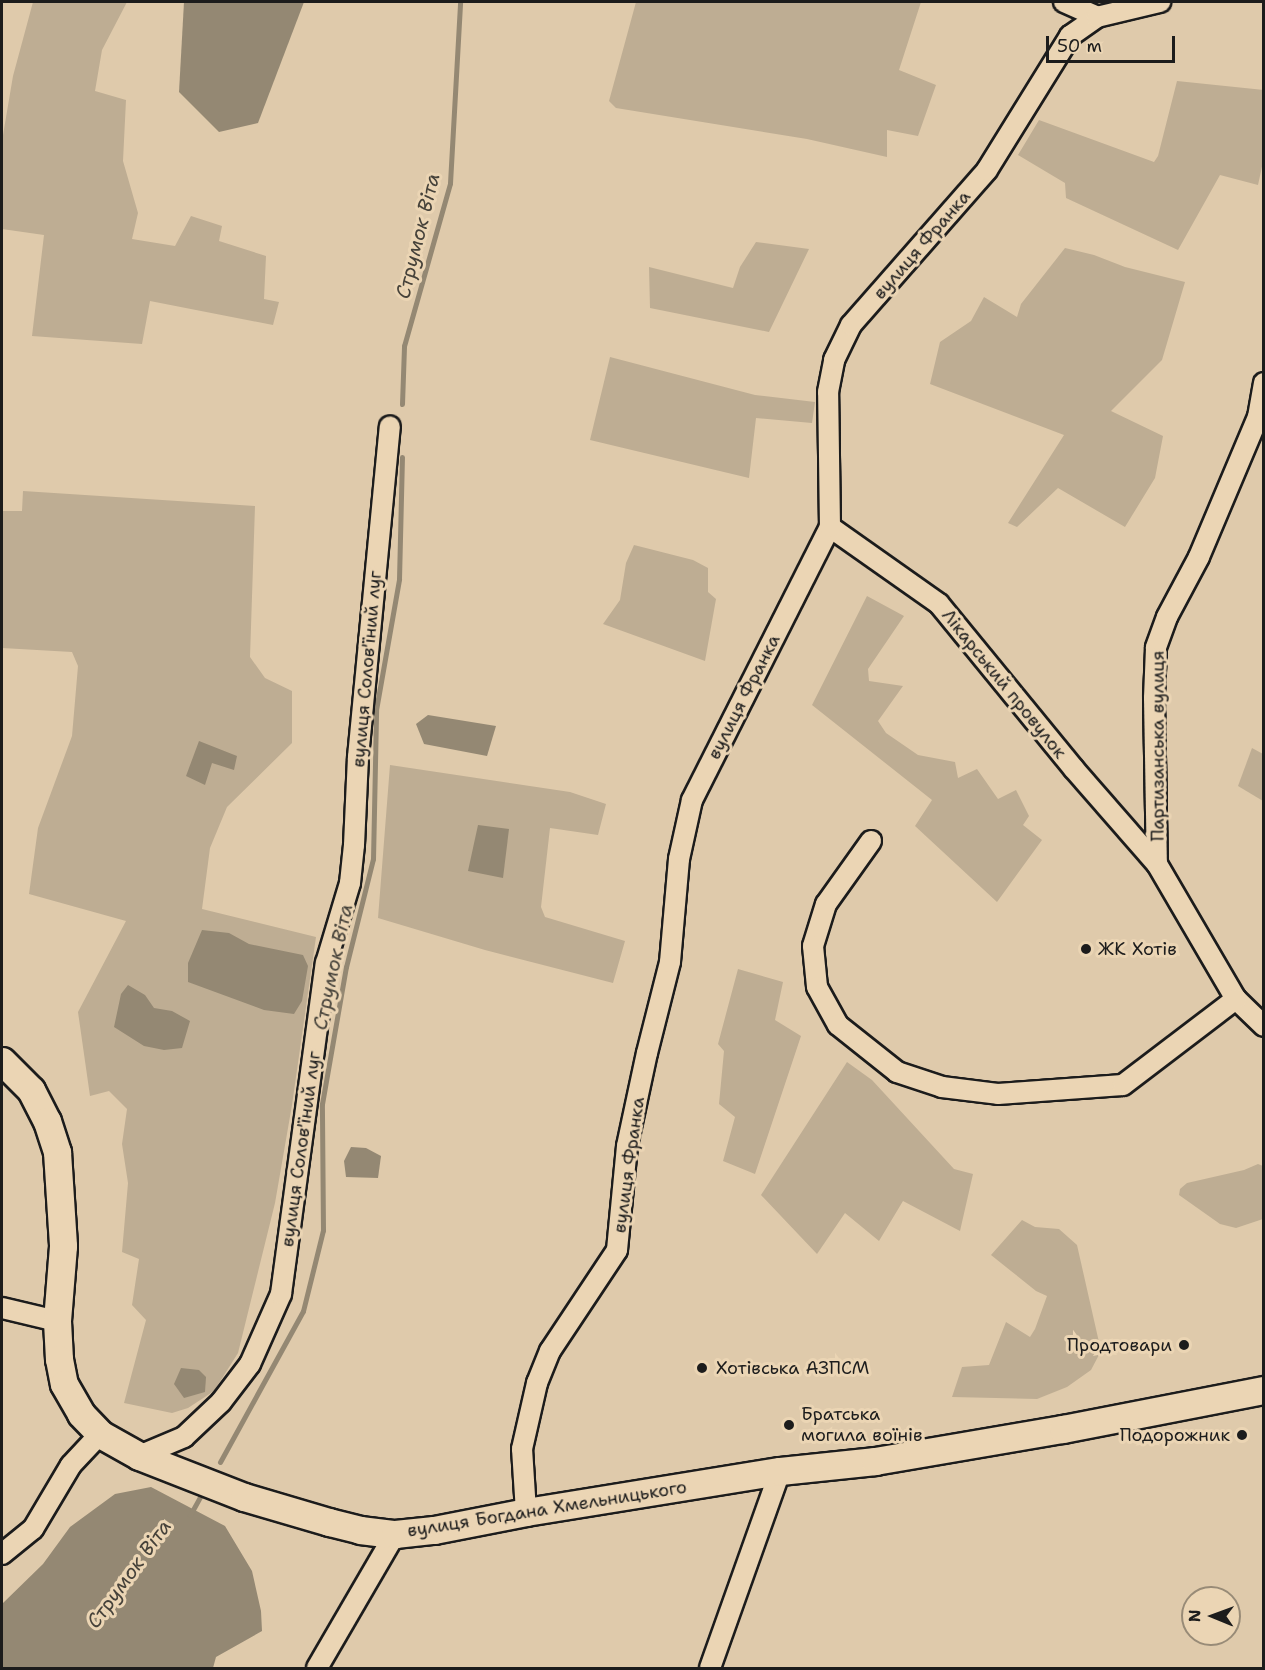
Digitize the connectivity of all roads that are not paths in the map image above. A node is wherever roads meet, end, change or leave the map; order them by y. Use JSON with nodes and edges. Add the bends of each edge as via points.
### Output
{"nodes":[{"id":1,"x":1064,"y":2,"type":"edge"},
{"id":2,"x":1160,"y":2,"type":"edge"},
{"id":3,"x":1097,"y":17,"type":"junction"},
{"id":4,"x":1263,"y":383,"type":"edge"},
{"id":5,"x":390,"y":427,"type":"dead end"},
{"id":6,"x":830,"y":527,"type":"junction"},
{"id":7,"x":871,"y":841,"type":"dead end"},
{"id":8,"x":1157,"y":864,"type":"junction"},
{"id":9,"x":1236,"y":999,"type":"junction"},
{"id":10,"x":1263,"y":1026,"type":"edge"},
{"id":11,"x":2,"y":1061,"type":"edge"},
{"id":12,"x":2,"y":1308,"type":"edge"},
{"id":13,"x":57,"y":1321,"type":"junction"},
{"id":14,"x":1263,"y":1390,"type":"edge"},
{"id":15,"x":100,"y":1434,"type":"junction"},
{"id":16,"x":139,"y":1456,"type":"junction"},
{"id":17,"x":780,"y":1470,"type":"junction"},
{"id":18,"x":526,"y":1512,"type":"junction"},
{"id":19,"x":394,"y":1534,"type":"junction"},
{"id":20,"x":2,"y":1554,"type":"edge"},
{"id":21,"x":317,"y":1668,"type":"edge"},
{"id":22,"x":710,"y":1668,"type":"edge"}],
"edges":[{"from":1,"to":3,"type":"street"},
{"from":2,"to":3,"type":"street","name":"вулиця Франка"},
{"from":3,"to":6,"type":"street","name":"вулиця Франка","via":[[1070,36],[987,170],[851,325],[834,360],[828,392]]},
{"from":4,"to":8,"type":"street","name":"Партизанська вулиця","via":[[1258,417],[1156,648]]},
{"from":5,"to":16,"type":"street","name":"вулиця Солов'їний луг","via":[[358,757],[351,873],[326,963],[281,1294],[250,1364],[221,1402],[183,1437]]},
{"from":6,"to":8,"type":"street","name":"Лікарський провулок","via":[[939,604]]},
{"from":6,"to":18,"type":"street","name":"вулиця Франка","via":[[692,800],[679,859],[670,962],[627,1146],[617,1250],[550,1351],[537,1383],[522,1449]]},
{"from":7,"to":9,"type":"street","via":[[826,904],[813,946],[817,987],[838,1025],[897,1072],[942,1087],[998,1094],[1123,1085]]},
{"from":8,"to":9,"type":"street","name":"Партизанська вулиця"},
{"from":9,"to":10,"type":"street","name":"Партизанська вулиця"},
{"from":11,"to":13,"type":"street","name":"вулиця Богдана Хмельницького","via":[[31,1090],[57,1152],[63,1246]]},
{"from":12,"to":13,"type":"street"},
{"from":13,"to":15,"type":"street","name":"вулиця Богдана Хмельницького","via":[[64,1384],[81,1414]]},
{"from":14,"to":17,"type":"street","name":"вулиця Богдана Хмельницького","via":[[875,1461]]},
{"from":15,"to":16,"type":"street","name":"вулиця Богдана Хмельницького"},
{"from":15,"to":20,"type":"street","via":[[71,1465],[33,1530]]},
{"from":16,"to":19,"type":"street","name":"вулиця Богдана Хмельницького","via":[[244,1497],[360,1530]]},
{"from":17,"to":18,"type":"street","name":"вулиця Богдана Хмельницького"},
{"from":17,"to":22,"type":"street"},
{"from":18,"to":19,"type":"street","name":"вулиця Богдана Хмельницького"},
{"from":19,"to":21,"type":"street"}]}
